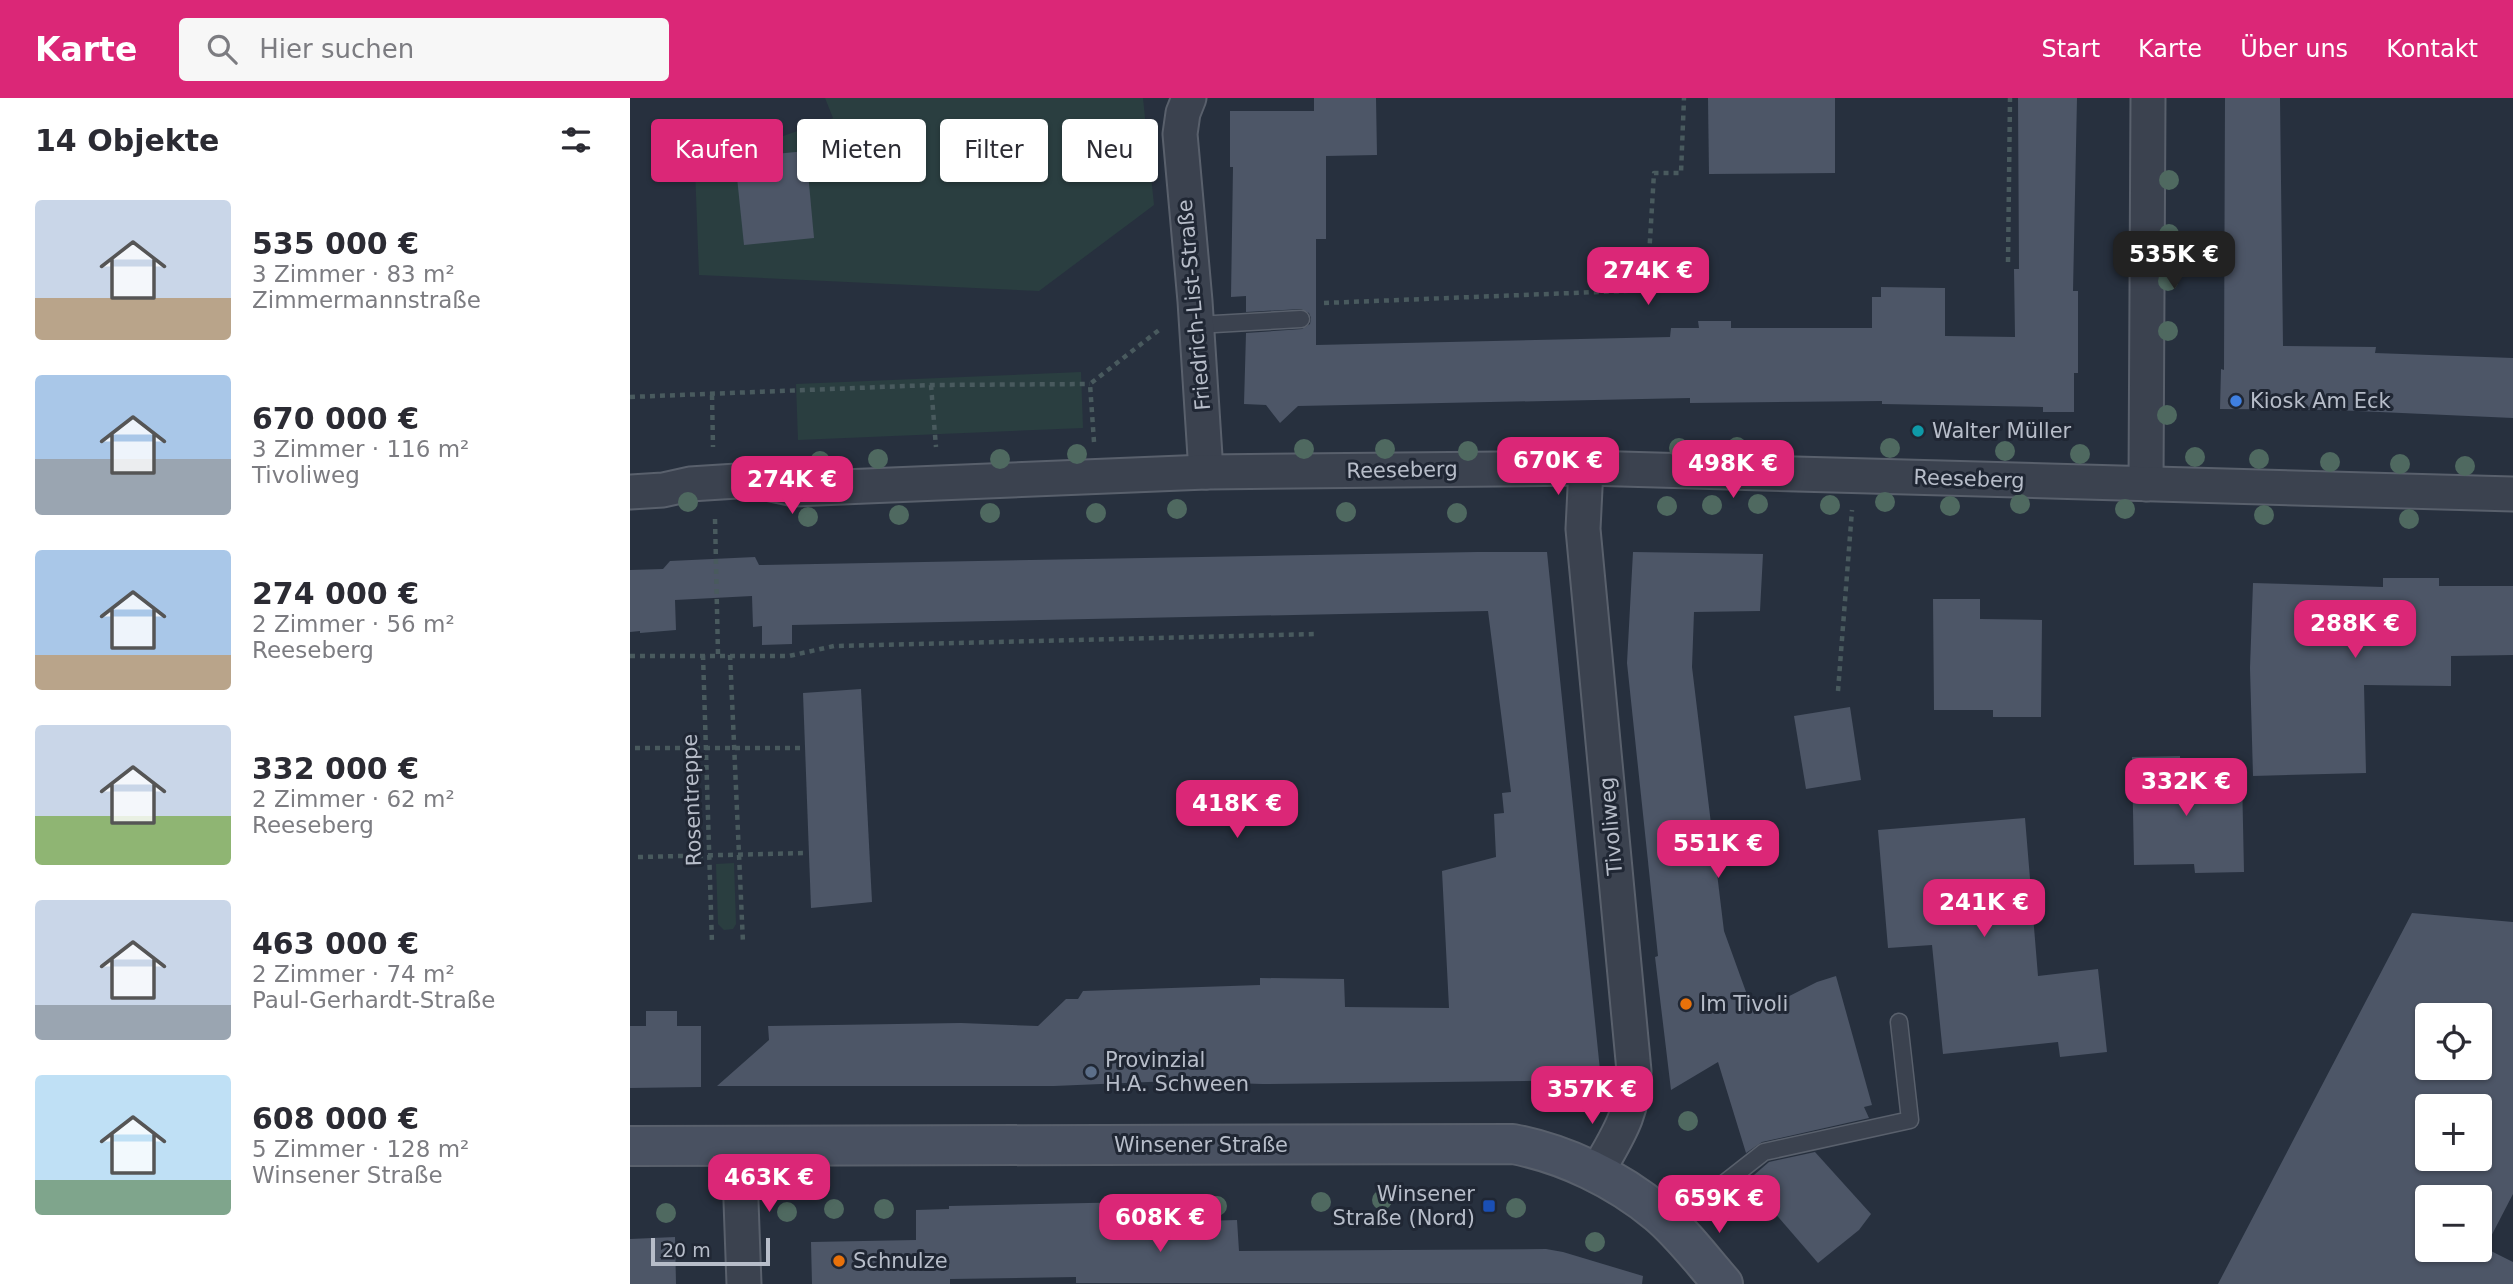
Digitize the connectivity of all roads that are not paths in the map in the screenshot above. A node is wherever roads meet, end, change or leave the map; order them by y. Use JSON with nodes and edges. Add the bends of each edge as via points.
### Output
{"nodes":[{"id":1,"x":1189,"y":98,"type":"edge"},
{"id":2,"x":2148,"y":98,"type":"edge"},
{"id":3,"x":1196,"y":313,"type":"junction"},
{"id":4,"x":1301,"y":319,"type":"road end"},
{"id":5,"x":1586,"y":468,"type":"junction"},
{"id":6,"x":1206,"y":472,"type":"junction"},
{"id":7,"x":2146,"y":484,"type":"junction"},
{"id":8,"x":630,"y":492,"type":"edge"},
{"id":9,"x":2513,"y":494,"type":"edge"},
{"id":10,"x":1899,"y":1022,"type":"dead end"},
{"id":11,"x":630,"y":1146,"type":"edge"},
{"id":12,"x":738,"y":1146,"type":"junction"},
{"id":13,"x":1596,"y":1174,"type":"junction"},
{"id":14,"x":1671,"y":1225,"type":"junction"},
{"id":15,"x":744,"y":1284,"type":"edge"},
{"id":16,"x":1723,"y":1284,"type":"edge"}],
"edges":[{"from":1,"to":3,"type":"street","name":"Friedrich-List-Straße","via":[[1180,134]]},
{"from":2,"to":7,"type":"street"},
{"from":3,"to":4,"type":"lane"},
{"from":3,"to":6,"type":"street","name":"Friedrich-List-Straße"},
{"from":5,"to":6,"type":"street","name":"Reeseberg"},
{"from":5,"to":7,"type":"street","name":"Reeseberg"},
{"from":5,"to":13,"type":"street","name":"Tivoliweg","via":[[1583,528],[1634,1070],[1629,1111]]},
{"from":6,"to":8,"type":"street","name":"Reeseberg","via":[[794,489],[753,480]]},
{"from":7,"to":9,"type":"street","name":"Reeseberg"},
{"from":10,"to":14,"type":"lane","via":[[1910,1121],[1764,1152]]},
{"from":11,"to":12,"type":"main road","name":"Winsener Straße"},
{"from":12,"to":13,"type":"main road","name":"Winsener Straße","via":[[1491,1143],[1534,1148]]},
{"from":12,"to":15,"type":"street"},
{"from":13,"to":14,"type":"main road","name":"Winsener Straße","via":[[1627,1190]]},
{"from":14,"to":16,"type":"main road","name":"Winsener Straße"}]}
